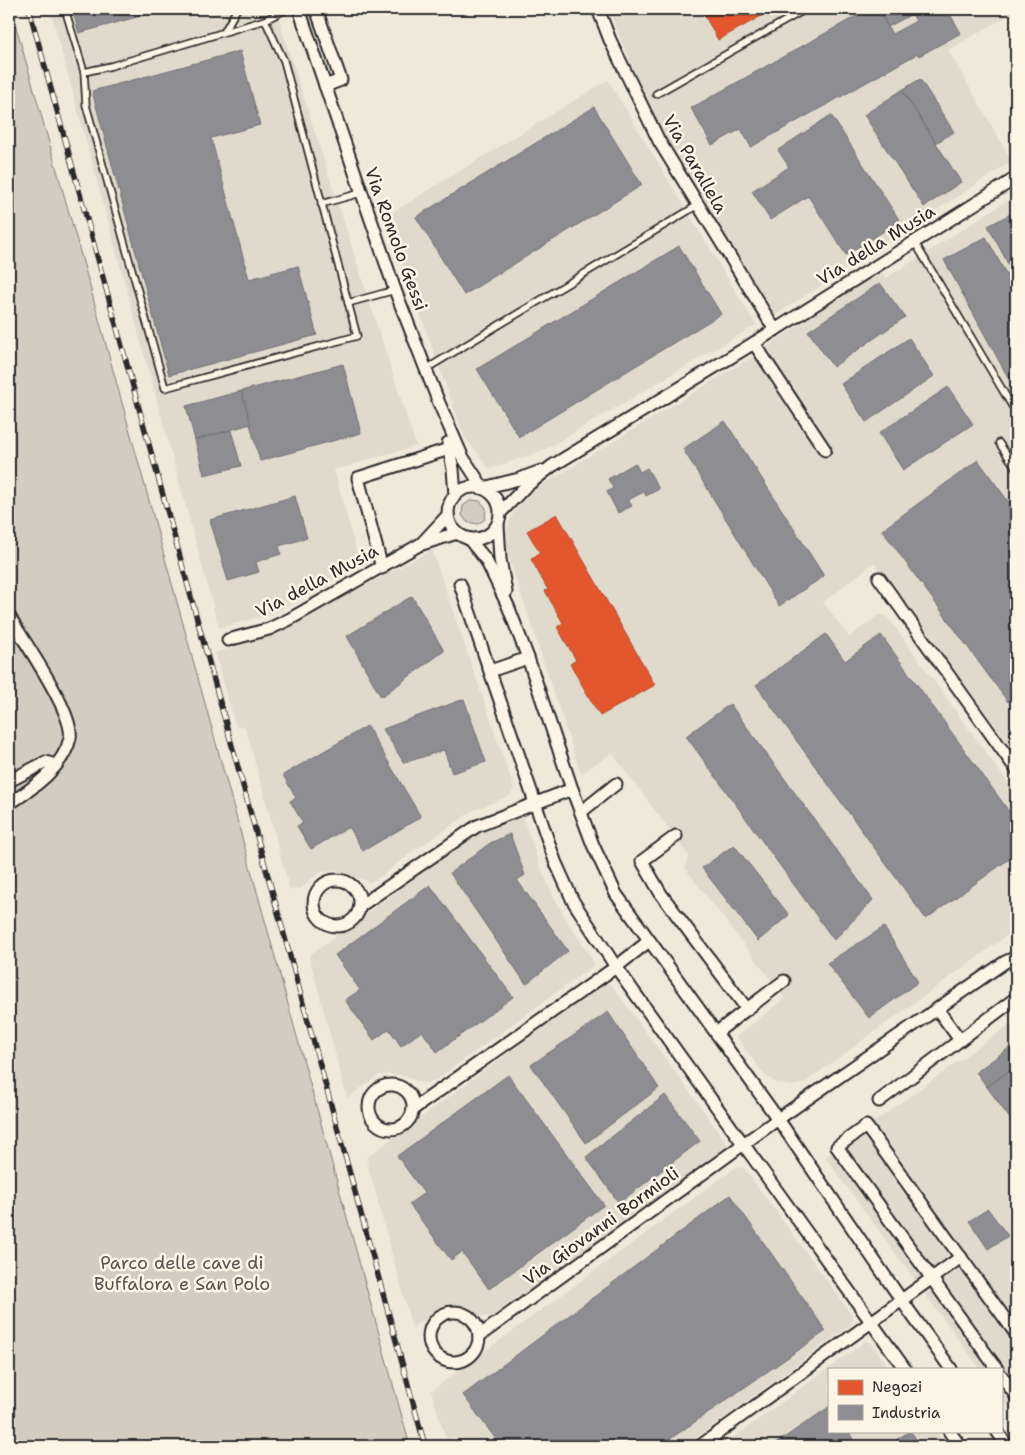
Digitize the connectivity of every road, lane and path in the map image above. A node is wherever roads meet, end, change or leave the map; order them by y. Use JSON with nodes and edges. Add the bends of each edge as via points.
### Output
{"nodes":[{"id":1,"x":65,"y":9,"type":"edge"},
{"id":2,"x":237,"y":9,"type":"edge"},
{"id":3,"x":287,"y":9,"type":"edge"},
{"id":4,"x":299,"y":9,"type":"edge"},
{"id":5,"x":316,"y":9,"type":"edge"},
{"id":6,"x":598,"y":9,"type":"edge"},
{"id":7,"x":806,"y":9,"type":"edge"},
{"id":8,"x":265,"y":20,"type":"junction"},
{"id":9,"x":224,"y":32,"type":"junction"},
{"id":10,"x":84,"y":72,"type":"junction"},
{"id":11,"x":325,"y":86,"type":"junction"},
{"id":12,"x":656,"y":94,"type":"dead end"},
{"id":13,"x":1016,"y":178,"type":"edge"},
{"id":14,"x":361,"y":194,"type":"junction"},
{"id":15,"x":321,"y":204,"type":"junction"},
{"id":16,"x":698,"y":205,"type":"junction"},
{"id":17,"x":914,"y":241,"type":"junction"},
{"id":18,"x":395,"y":290,"type":"junction"},
{"id":19,"x":348,"y":302,"type":"junction"},
{"id":20,"x":775,"y":330,"type":"junction"},
{"id":21,"x":754,"y":343,"type":"junction"},
{"id":22,"x":426,"y":369,"type":"junction"},
{"id":23,"x":438,"y":402,"type":"junction"},
{"id":24,"x":1012,"y":406,"type":"dead end"},
{"id":25,"x":999,"y":443,"type":"dead end"},
{"id":26,"x":450,"y":449,"type":"junction"},
{"id":27,"x":825,"y":450,"type":"dead end"},
{"id":28,"x":552,"y":466,"type":"junction"},
{"id":29,"x":1016,"y":468,"type":"edge"},
{"id":30,"x":482,"y":488,"type":"junction"},
{"id":31,"x":455,"y":495,"type":"junction"},
{"id":32,"x":501,"y":512,"type":"junction"},
{"id":33,"x":448,"y":515,"type":"junction"},
{"id":34,"x":498,"y":525,"type":"junction"},
{"id":35,"x":457,"y":533,"type":"junction"},
{"id":36,"x":469,"y":539,"type":"junction"},
{"id":37,"x":419,"y":545,"type":"junction"},
{"id":38,"x":382,"y":568,"type":"junction"},
{"id":39,"x":879,"y":578,"type":"dead end"},
{"id":40,"x":460,"y":584,"type":"dead end"},
{"id":41,"x":508,"y":606,"type":"junction"},
{"id":42,"x":9,"y":616,"type":"edge"},
{"id":43,"x":228,"y":640,"type":"dead end"},
{"id":44,"x":528,"y":658,"type":"junction"},
{"id":45,"x":490,"y":672,"type":"junction"},
{"id":46,"x":55,"y":765,"type":"junction"},
{"id":47,"x":1016,"y":769,"type":"edge"},
{"id":48,"x":9,"y":781,"type":"edge"},
{"id":49,"x":616,"y":784,"type":"dead end"},
{"id":50,"x":572,"y":789,"type":"junction"},
{"id":51,"x":534,"y":803,"type":"junction"},
{"id":52,"x":9,"y":804,"type":"edge"},
{"id":53,"x":581,"y":812,"type":"junction"},
{"id":54,"x":676,"y":836,"type":"dead end"},
{"id":55,"x":360,"y":906,"type":"junction"},
{"id":56,"x":649,"y":941,"type":"junction"},
{"id":57,"x":1016,"y":948,"type":"edge"},
{"id":58,"x":1016,"y":957,"type":"edge"},
{"id":59,"x":1005,"y":962,"type":"junction"},
{"id":60,"x":616,"y":967,"type":"junction"},
{"id":61,"x":784,"y":982,"type":"dead end"},
{"id":62,"x":1016,"y":998,"type":"edge"},
{"id":63,"x":748,"y":1009,"type":"junction"},
{"id":64,"x":938,"y":1010,"type":"junction"},
{"id":65,"x":716,"y":1033,"type":"junction"},
{"id":66,"x":960,"y":1040,"type":"junction"},
{"id":67,"x":878,"y":1101,"type":"dead end"},
{"id":68,"x":413,"y":1109,"type":"dead end"},
{"id":69,"x":778,"y":1119,"type":"junction"},
{"id":70,"x":744,"y":1145,"type":"junction"},
{"id":71,"x":961,"y":1257,"type":"junction"},
{"id":72,"x":932,"y":1279,"type":"junction"},
{"id":73,"x":902,"y":1301,"type":"junction"},
{"id":74,"x":872,"y":1323,"type":"junction"},
{"id":75,"x":1016,"y":1334,"type":"edge"},
{"id":76,"x":479,"y":1336,"type":"junction"},
{"id":77,"x":904,"y":1368,"type":"edge"},
{"id":78,"x":950,"y":1368,"type":"edge"},
{"id":79,"x":996,"y":1368,"type":"edge"},
{"id":80,"x":1002,"y":1376,"type":"edge"},
{"id":81,"x":1016,"y":1396,"type":"edge"},
{"id":82,"x":950,"y":1432,"type":"edge"},
{"id":83,"x":998,"y":1432,"type":"edge"},
{"id":84,"x":700,"y":1446,"type":"edge"},
{"id":85,"x":960,"y":1446,"type":"edge"},
{"id":86,"x":1008,"y":1446,"type":"edge"}],
"edges":[{"from":1,"to":10,"type":"lane"},
{"from":2,"to":9,"type":"lane"},
{"from":3,"to":8,"type":"lane"},
{"from":4,"to":11,"type":"street","name":"Via Romolo Gessi"},
{"from":5,"to":11,"type":"street","via":[[341,80]]},
{"from":6,"to":16,"type":"street","name":"Via Parallela","via":[[659,141]]},
{"from":7,"to":12,"type":"lane"},
{"from":8,"to":9,"type":"lane"},
{"from":8,"to":15,"type":"lane","via":[[284,60]]},
{"from":9,"to":10,"type":"lane"},
{"from":10,"to":19,"type":"lane","via":[[86,105],[165,388],[357,336]]},
{"from":11,"to":14,"type":"street","name":"Via Romolo Gessi"},
{"from":13,"to":17,"type":"street","name":"Via della Musia"},
{"from":14,"to":15,"type":"lane"},
{"from":14,"to":18,"type":"street","name":"Via Romolo Gessi"},
{"from":15,"to":19,"type":"lane"},
{"from":16,"to":20,"type":"street","name":"Via Parallela"},
{"from":16,"to":22,"type":"lane"},
{"from":17,"to":20,"type":"street","name":"Via della Musia"},
{"from":17,"to":24,"type":"lane"},
{"from":18,"to":19,"type":"lane"},
{"from":18,"to":22,"type":"street","name":"Via Romolo Gessi"},
{"from":20,"to":21,"type":"street","name":"Via della Musia"},
{"from":21,"to":27,"type":"street"},
{"from":21,"to":28,"type":"street","name":"Via della Musia"},
{"from":22,"to":23,"type":"street","name":"Via Romolo Gessi"},
{"from":23,"to":26,"type":"street","name":"Via Romolo Gessi"},
{"from":23,"to":30,"type":"street","name":"Via Romolo Gessi","via":[[462,456]]},
{"from":25,"to":29,"type":"lane"},
{"from":26,"to":31,"type":"street","name":"Via Romolo Gessi"},
{"from":26,"to":38,"type":"street","via":[[358,478]]},
{"from":28,"to":30,"type":"street","name":"Via della Musia","via":[[519,479]]},
{"from":28,"to":32,"type":"street","name":"Via della Musia"},
{"from":30,"to":31,"type":"street","name":"Via della Musia","via":[[468,487]]},
{"from":30,"to":32,"type":"street","via":[[495,497]]},
{"from":31,"to":33,"type":"street","name":"Via della Musia","via":[[450,501]]},
{"from":32,"to":34,"type":"street"},
{"from":33,"to":35,"type":"street"},
{"from":33,"to":37,"type":"street","name":"Via della Musia"},
{"from":34,"to":36,"type":"street","via":[[486,537]]},
{"from":34,"to":41,"type":"street"},
{"from":35,"to":36,"type":"street"},
{"from":35,"to":37,"type":"street","name":"Via della Musia"},
{"from":36,"to":41,"type":"street","via":[[486,560]]},
{"from":37,"to":38,"type":"street","name":"Via della Musia"},
{"from":38,"to":43,"type":"street","name":"Via della Musia","via":[[269,629]]},
{"from":39,"to":47,"type":"street"},
{"from":40,"to":45,"type":"street"},
{"from":41,"to":44,"type":"street"},
{"from":42,"to":46,"type":"street","via":[[68,717],[70,737],[67,748]]},
{"from":44,"to":45,"type":"street"},
{"from":44,"to":50,"type":"street"},
{"from":45,"to":51,"type":"street"},
{"from":46,"to":48,"type":"street","via":[[46,762]]},
{"from":46,"to":52,"type":"street","via":[[35,786]]},
{"from":49,"to":53,"type":"street"},
{"from":50,"to":51,"type":"street"},
{"from":50,"to":53,"type":"street"},
{"from":51,"to":55,"type":"street","via":[[477,826]]},
{"from":51,"to":60,"type":"street","via":[[573,901]]},
{"from":53,"to":56,"type":"street","via":[[616,894]]},
{"from":54,"to":63,"type":"street","via":[[642,861],[661,894]]},
{"from":55,"to":55,"type":"street","via":[[354,920],[333,926],[320,919],[314,898],[322,885],[345,882],[356,891]]},
{"from":56,"to":60,"type":"street"},
{"from":56,"to":65,"type":"street"},
{"from":57,"to":59,"type":"street","name":"Via Giovanni Bormioli"},
{"from":58,"to":59,"type":"street","name":"Via Giovanni Bormioli"},
{"from":59,"to":64,"type":"street","name":"Via Giovanni Bormioli"},
{"from":60,"to":68,"type":"street"},
{"from":60,"to":70,"type":"street"},
{"from":61,"to":63,"type":"street"},
{"from":62,"to":66,"type":"street"},
{"from":63,"to":65,"type":"street"},
{"from":64,"to":66,"type":"street"},
{"from":64,"to":69,"type":"street","name":"Via Giovanni Bormioli"},
{"from":65,"to":69,"type":"street"},
{"from":66,"to":67,"type":"street"},
{"from":69,"to":70,"type":"street","name":"Via Giovanni Bormioli"},
{"from":69,"to":73,"type":"street"},
{"from":70,"to":74,"type":"street"},
{"from":70,"to":76,"type":"street","name":"Via Giovanni Bormioli"},
{"from":71,"to":72,"type":"street"},
{"from":71,"to":72,"type":"street","via":[[866,1126],[837,1147]]},
{"from":71,"to":75,"type":"street"},
{"from":72,"to":73,"type":"street"},
{"from":72,"to":79,"type":"street"},
{"from":73,"to":74,"type":"street"},
{"from":73,"to":78,"type":"street"},
{"from":74,"to":77,"type":"street"},
{"from":74,"to":84,"type":"street"},
{"from":76,"to":76,"type":"street","name":"Via Giovanni Bormioli","via":[[474,1321],[453,1311],[433,1322],[428,1339],[435,1355],[451,1363],[474,1353]]},
{"from":80,"to":81,"type":"street"},
{"from":82,"to":85,"type":"street"},
{"from":83,"to":86,"type":"street"}]}
